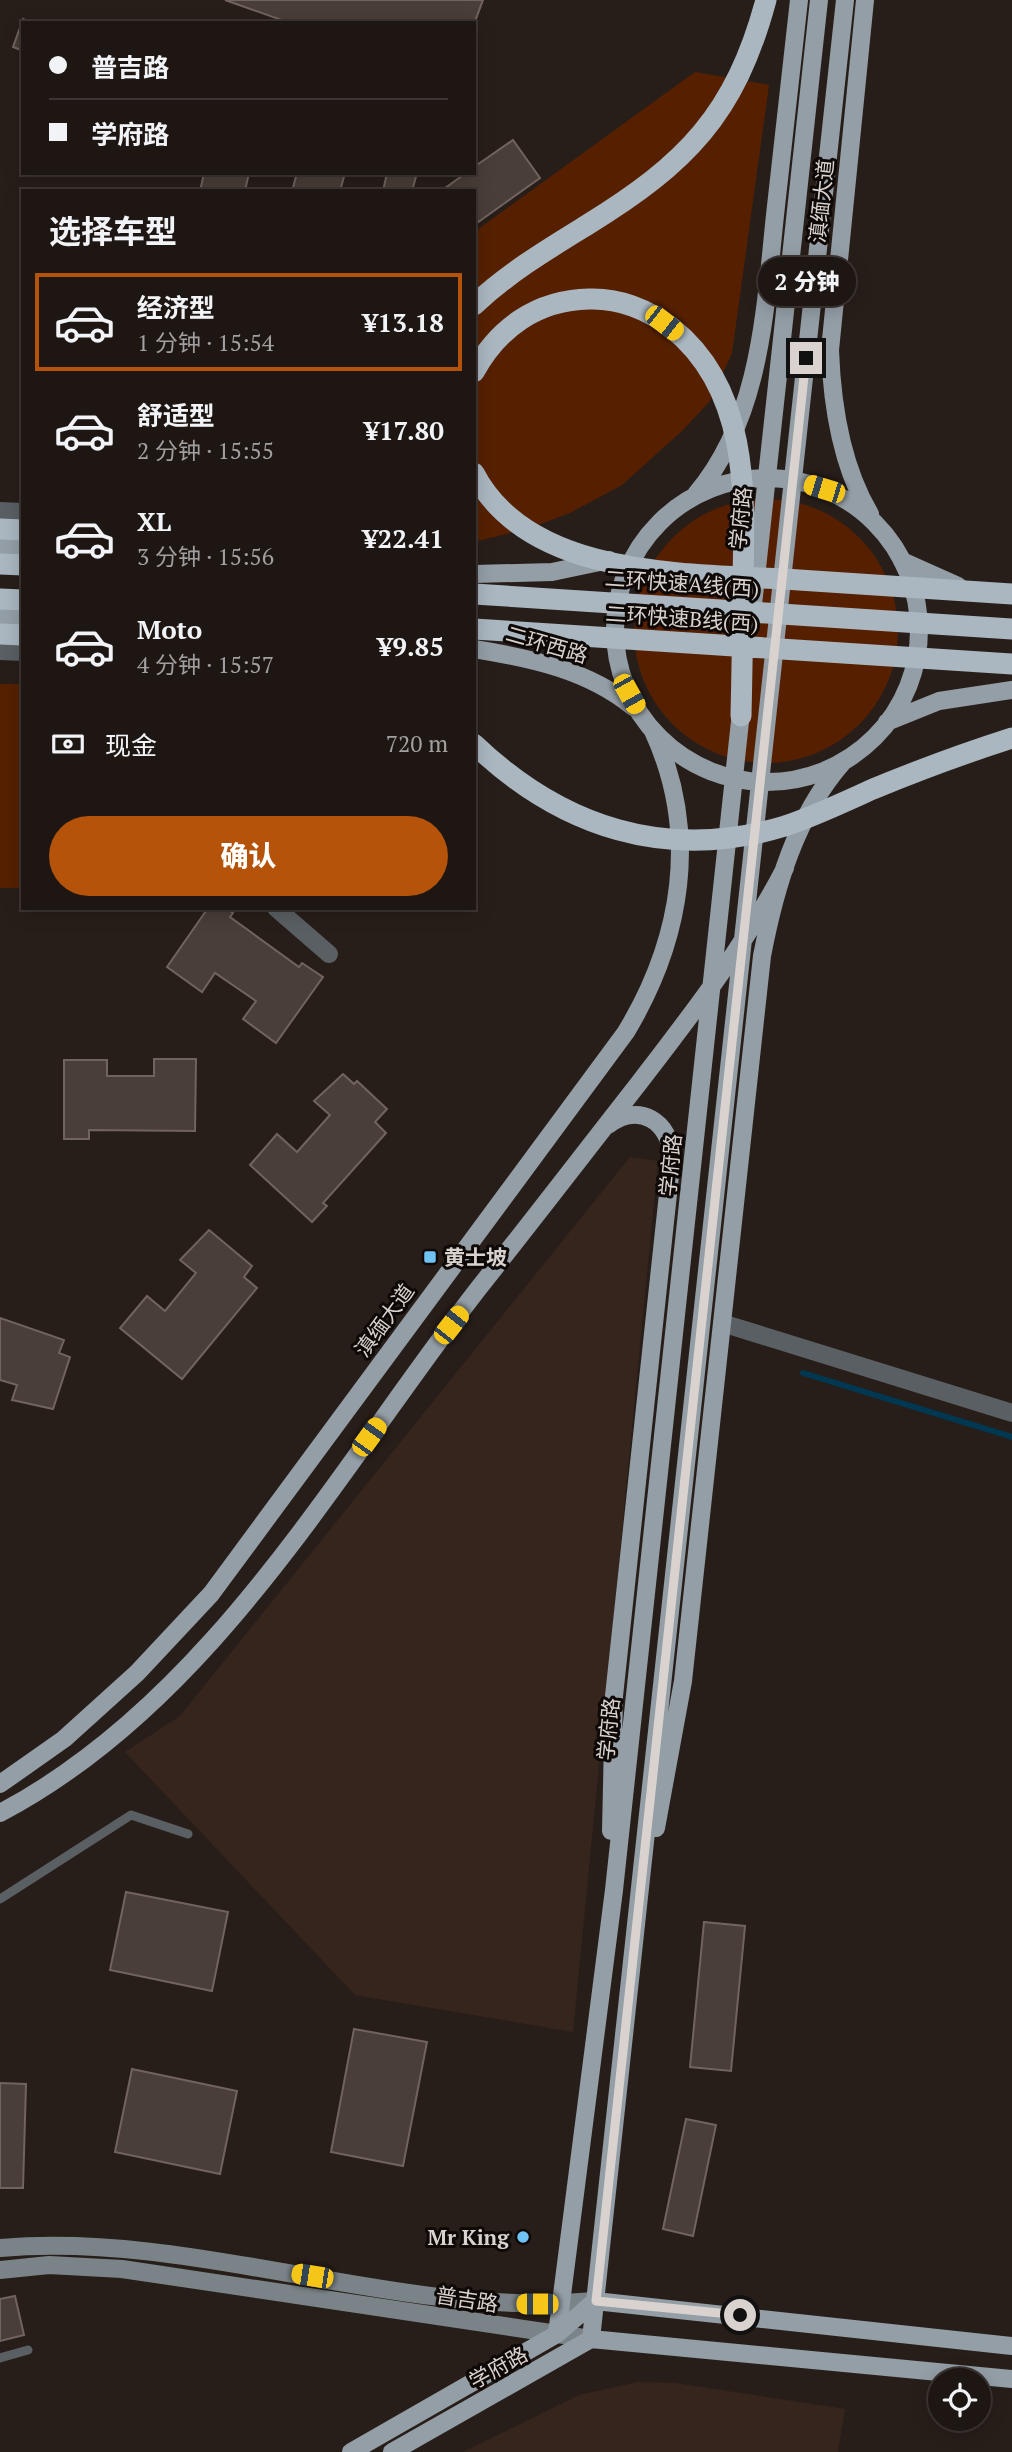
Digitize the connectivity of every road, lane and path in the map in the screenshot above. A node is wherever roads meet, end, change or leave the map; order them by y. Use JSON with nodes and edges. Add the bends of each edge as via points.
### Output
{"nodes":[{"id":1,"x":766,"y":0,"type":"edge"},
{"id":2,"x":799,"y":0,"type":"edge"},
{"id":3,"x":819,"y":0,"type":"edge"},
{"id":4,"x":845,"y":0,"type":"edge"},
{"id":5,"x":866,"y":0,"type":"edge"},
{"id":6,"x":476,"y":303,"type":"edge"},
{"id":7,"x":759,"y":348,"type":"junction"},
{"id":8,"x":830,"y":351,"type":"junction"},
{"id":9,"x":476,"y":368,"type":"edge"},
{"id":10,"x":476,"y":476,"type":"edge"},
{"id":11,"x":693,"y":497,"type":"junction"},
{"id":12,"x":0,"y":511,"type":"edge"},
{"id":13,"x":21,"y":512,"type":"edge"},
{"id":14,"x":877,"y":525,"type":"junction"},
{"id":15,"x":0,"y":529,"type":"edge"},
{"id":16,"x":21,"y":530,"type":"edge"},
{"id":17,"x":643,"y":542,"type":"junction"},
{"id":18,"x":0,"y":546,"type":"edge"},
{"id":19,"x":21,"y":547,"type":"edge"},
{"id":20,"x":902,"y":561,"type":"junction"},
{"id":21,"x":0,"y":564,"type":"edge"},
{"id":22,"x":21,"y":565,"type":"edge"},
{"id":23,"x":476,"y":574,"type":"edge"},
{"id":24,"x":476,"y":594,"type":"edge"},
{"id":25,"x":1012,"y":594,"type":"edge"},
{"id":26,"x":0,"y":599,"type":"edge"},
{"id":27,"x":21,"y":600,"type":"edge"},
{"id":28,"x":1012,"y":600,"type":"edge"},
{"id":29,"x":0,"y":616,"type":"edge"},
{"id":30,"x":21,"y":617,"type":"edge"},
{"id":31,"x":476,"y":629,"type":"edge"},
{"id":32,"x":1012,"y":629,"type":"edge"},
{"id":33,"x":0,"y":634,"type":"edge"},
{"id":34,"x":21,"y":635,"type":"edge"},
{"id":35,"x":476,"y":649,"type":"edge"},
{"id":36,"x":0,"y":651,"type":"edge"},
{"id":37,"x":21,"y":652,"type":"edge"},
{"id":38,"x":1012,"y":664,"type":"edge"},
{"id":39,"x":1012,"y":690,"type":"edge"},
{"id":40,"x":640,"y":713,"type":"junction"},
{"id":41,"x":741,"y":716,"type":"junction"},
{"id":42,"x":887,"y":722,"type":"junction"},
{"id":43,"x":653,"y":732,"type":"junction"},
{"id":44,"x":1012,"y":738,"type":"edge"},
{"id":45,"x":476,"y":746,"type":"edge"},
{"id":46,"x":843,"y":762,"type":"junction"},
{"id":47,"x":785,"y":868,"type":"junction"},
{"id":48,"x":278,"y":910,"type":"edge"},
{"id":49,"x":329,"y":954,"type":"dead end"},
{"id":50,"x":603,"y":1129,"type":"junction"},
{"id":51,"x":668,"y":1202,"type":"junction"},
{"id":52,"x":735,"y":1207,"type":"junction"},
{"id":53,"x":722,"y":1323,"type":"junction"},
{"id":54,"x":1012,"y":1413,"type":"edge"},
{"id":55,"x":0,"y":1784,"type":"edge"},
{"id":56,"x":0,"y":1813,"type":"edge"},
{"id":57,"x":188,"y":1834,"type":"dead end"},
{"id":58,"x":614,"y":1890,"type":"junction"},
{"id":59,"x":640,"y":1893,"type":"junction"},
{"id":60,"x":0,"y":1899,"type":"edge"},
{"id":61,"x":0,"y":2248,"type":"edge"},
{"id":62,"x":0,"y":2270,"type":"edge"},
{"id":63,"x":596,"y":2301,"type":"junction"},
{"id":64,"x":561,"y":2304,"type":"junction"},
{"id":65,"x":557,"y":2334,"type":"junction"},
{"id":66,"x":591,"y":2339,"type":"junction"},
{"id":67,"x":1012,"y":2346,"type":"edge"},
{"id":68,"x":28,"y":2350,"type":"dead end"},
{"id":69,"x":0,"y":2358,"type":"edge"},
{"id":70,"x":1012,"y":2379,"type":"edge"},
{"id":71,"x":359,"y":2450,"type":"edge"},
{"id":72,"x":392,"y":2452,"type":"edge"}],
"edges":[{"from":1,"to":6,"type":"highway","via":[[733,90],[692,147],[655,181],[530,261]]},
{"from":2,"to":7,"type":"main road","name":"滇缅大道"},
{"from":3,"to":41,"type":"main road","name":"学府路"},
{"from":4,"to":59,"type":"main road"},
{"from":5,"to":8,"type":"main road","name":"滇缅大道"},
{"from":7,"to":8,"type":"main road","via":[[769,373],[794,384],[819,373]]},
{"from":7,"to":11,"type":"main road","name":"滇缅大道","via":[[733,433]]},
{"from":8,"to":14,"type":"main road","name":"滇缅大道","via":[[842,444],[861,497]]},
{"from":9,"to":41,"type":"highway","via":[[509,327],[542,308],[578,299],[615,300],[649,313],[678,333],[700,358],[730,414],[743,472]]},
{"from":10,"to":25,"type":"highway","via":[[487,495],[515,522],[553,544],[603,561],[664,571]]},
{"from":11,"to":14,"type":"main road","via":[[735,481],[780,478],[824,489]]},
{"from":11,"to":17,"type":"main road"},
{"from":12,"to":13,"type":"street"},
{"from":14,"to":20,"type":"main road"},
{"from":15,"to":16,"type":"highway"},
{"from":17,"to":23,"type":"main road","via":[[623,555],[583,567]]},
{"from":17,"to":40,"type":"main road","via":[[622,583],[615,627],[621,672]]},
{"from":18,"to":19,"type":"main road"},
{"from":20,"to":28,"type":"main road","via":[[945,582]]},
{"from":20,"to":42,"type":"main road","via":[[916,601],[918,644],[908,686]]},
{"from":21,"to":22,"type":"highway"},
{"from":24,"to":32,"type":"highway","name":"二环快速A线(西)"},
{"from":26,"to":27,"type":"highway"},
{"from":29,"to":30,"type":"main road"},
{"from":31,"to":38,"type":"highway","name":"二环快速B线(西)"},
{"from":33,"to":34,"type":"highway"},
{"from":35,"to":40,"type":"main road","name":"二环西路","via":[[575,673],[611,691]]},
{"from":36,"to":37,"type":"street"},
{"from":39,"to":42,"type":"main road","via":[[939,701]]},
{"from":40,"to":43,"type":"main road"},
{"from":41,"to":58,"type":"main road","name":"学府路"},
{"from":42,"to":46,"type":"main road"},
{"from":43,"to":46,"type":"main road","via":[[708,771],[746,781],[786,781]]},
{"from":43,"to":55,"type":"main road","name":"滇缅大道","via":[[677,803],[680,878],[662,960],[626,1032],[211,1594],[137,1673],[64,1739]]},
{"from":44,"to":45,"type":"highway","via":[[802,820],[700,840],[632,834],[585,820],[528,789]]},
{"from":46,"to":47,"type":"main road","via":[[814,803]]},
{"from":47,"to":50,"type":"main road","via":[[720,978]]},
{"from":47,"to":52,"type":"main road","via":[[762,956]]},
{"from":48,"to":49,"type":"street"},
{"from":50,"to":51,"type":"main road","via":[[616,1119],[635,1114],[648,1116],[663,1127],[672,1157]]},
{"from":50,"to":56,"type":"main road","via":[[213,1641],[84,1759]]},
{"from":51,"to":52,"type":"main road","via":[[683,1185],[706,1182],[727,1192]]},
{"from":51,"to":58,"type":"main road","via":[[614,1696],[610,1779]]},
{"from":52,"to":53,"type":"main road"},
{"from":53,"to":54,"type":"street"},
{"from":53,"to":59,"type":"main road","via":[[680,1702],[663,1801]]},
{"from":57,"to":60,"type":"lane","via":[[131,1815]]},
{"from":58,"to":64,"type":"main road","name":"学府路"},
{"from":59,"to":63,"type":"main road"},
{"from":61,"to":64,"type":"main road","name":"普吉路","via":[[45,2244],[126,2247],[488,2304]]},
{"from":62,"to":65,"type":"main road","name":"普吉路","via":[[49,2265],[122,2269]]},
{"from":63,"to":64,"type":"main road","name":"普吉路"},
{"from":63,"to":65,"type":"main road","name":"学府路"},
{"from":63,"to":66,"type":"main road"},
{"from":63,"to":67,"type":"main road","name":"普吉路"},
{"from":64,"to":65,"type":"main road","name":"学府路"},
{"from":65,"to":66,"type":"main road","name":"普吉路"},
{"from":65,"to":71,"type":"main road","name":"学府路"},
{"from":66,"to":70,"type":"main road","name":"普吉路"},
{"from":66,"to":72,"type":"main road","name":"学府路"},
{"from":68,"to":69,"type":"lane"}]}
